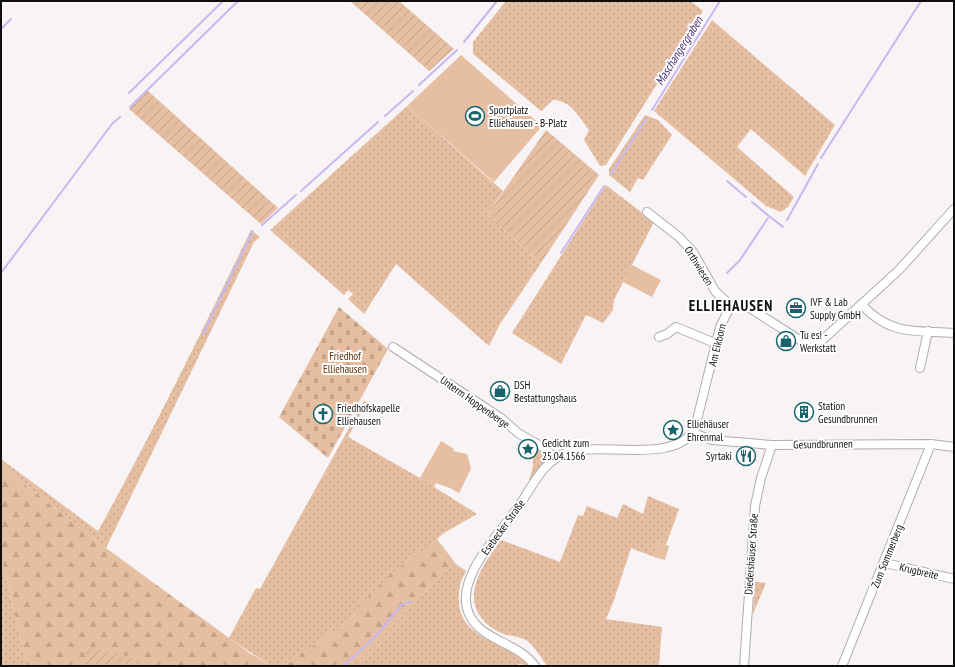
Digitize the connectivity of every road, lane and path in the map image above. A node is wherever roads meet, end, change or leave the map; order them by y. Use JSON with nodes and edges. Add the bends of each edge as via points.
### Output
{"nodes":[{"id":1,"x":954,"y":209,"type":"edge"},
{"id":2,"x":647,"y":212,"type":"dead end"},
{"id":3,"x":862,"y":305,"type":"junction"},
{"id":4,"x":731,"y":306,"type":"junction"},
{"id":5,"x":928,"y":331,"type":"junction"},
{"id":6,"x":954,"y":333,"type":"edge"},
{"id":7,"x":658,"y":338,"type":"dead end"},
{"id":8,"x":717,"y":344,"type":"junction"},
{"id":9,"x":393,"y":347,"type":"dead end"},
{"id":10,"x":920,"y":368,"type":"dead end"},
{"id":11,"x":693,"y":433,"type":"junction"},
{"id":12,"x":931,"y":444,"type":"junction"},
{"id":13,"x":772,"y":445,"type":"junction"},
{"id":14,"x":954,"y":447,"type":"edge"},
{"id":15,"x":555,"y":459,"type":"junction"},
{"id":16,"x":885,"y":563,"type":"junction"},
{"id":17,"x":954,"y":579,"type":"edge"},
{"id":18,"x":535,"y":666,"type":"edge"},
{"id":19,"x":744,"y":666,"type":"edge"},
{"id":20,"x":842,"y":666,"type":"edge"}],
"edges":[{"from":1,"to":3,"type":"street","via":[[899,270]]},
{"from":2,"to":4,"type":"street","name":"Orthwiesen","via":[[679,237],[693,252],[714,291]]},
{"from":3,"to":4,"type":"street","via":[[823,340],[813,344],[803,342],[748,306]]},
{"from":3,"to":5,"type":"street","via":[[872,316],[887,325],[902,330]]},
{"from":4,"to":8,"type":"street","name":"Am Eikborn","via":[[722,324]]},
{"from":5,"to":6,"type":"street"},
{"from":5,"to":10,"type":"street"},
{"from":7,"to":8,"type":"street","via":[[676,328]]},
{"from":8,"to":11,"type":"street","name":"Am Eikborn"},
{"from":9,"to":15,"type":"street","name":"Unterm Hoppenberge","via":[[501,418],[518,433],[546,449]]},
{"from":11,"to":13,"type":"street","name":"Gesundbrunnen","via":[[712,440]]},
{"from":11,"to":15,"type":"street","via":[[679,442],[657,450],[583,449],[566,452]]},
{"from":12,"to":13,"type":"street","name":"Gesundbrunnen"},
{"from":12,"to":14,"type":"street","name":"Gesundbrunnen"},
{"from":12,"to":16,"type":"street","name":"Zum Sommerberg"},
{"from":13,"to":19,"type":"street","name":"Diedershäuser Straße","via":[[755,506]]},
{"from":15,"to":18,"type":"street","name":"Esebecker Straße","via":[[534,482],[486,550],[473,574],[467,593],[467,609],[477,625],[483,631],[522,652]]},
{"from":16,"to":17,"type":"street","name":"Krugbreite"},
{"from":16,"to":20,"type":"street","name":"Zum Sommerberg"}]}
